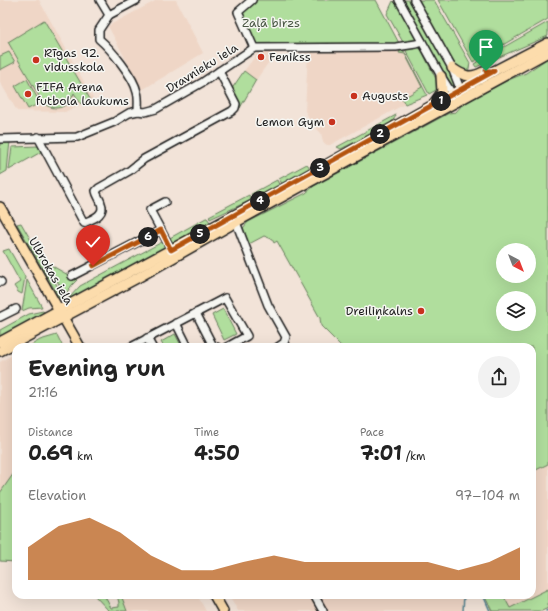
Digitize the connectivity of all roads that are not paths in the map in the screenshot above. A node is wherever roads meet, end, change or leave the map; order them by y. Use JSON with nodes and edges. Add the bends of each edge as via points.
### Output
{"nodes":[{"id":1,"x":100,"y":0,"type":"edge"},
{"id":2,"x":137,"y":0,"type":"edge"},
{"id":3,"x":252,"y":0,"type":"edge"},
{"id":4,"x":399,"y":0,"type":"edge"},
{"id":5,"x":414,"y":0,"type":"edge"},
{"id":6,"x":109,"y":15,"type":"junction"},
{"id":7,"x":422,"y":42,"type":"junction"},
{"id":8,"x":548,"y":43,"type":"edge"},
{"id":9,"x":254,"y":48,"type":"junction"},
{"id":10,"x":548,"y":52,"type":"edge"},
{"id":11,"x":452,"y":68,"type":"junction"},
{"id":12,"x":219,"y":71,"type":"junction"},
{"id":13,"x":494,"y":71,"type":"junction"},
{"id":14,"x":441,"y":76,"type":"junction"},
{"id":15,"x":456,"y":93,"type":"junction"},
{"id":16,"x":466,"y":97,"type":"junction"},
{"id":17,"x":452,"y":104,"type":"junction"},
{"id":18,"x":431,"y":106,"type":"junction"},
{"id":19,"x":138,"y":111,"type":"junction"},
{"id":20,"x":0,"y":138,"type":"edge"},
{"id":21,"x":38,"y":138,"type":"junction"},
{"id":22,"x":165,"y":202,"type":"dead end"},
{"id":23,"x":1,"y":211,"type":"edge"},
{"id":24,"x":236,"y":222,"type":"junction"},
{"id":25,"x":161,"y":230,"type":"junction"},
{"id":26,"x":171,"y":250,"type":"junction"},
{"id":27,"x":72,"y":276,"type":"dead end"},
{"id":28,"x":16,"y":309,"type":"dead end"},
{"id":29,"x":196,"y":313,"type":"junction"},
{"id":30,"x":62,"y":314,"type":"junction"},
{"id":31,"x":0,"y":317,"type":"edge"},
{"id":32,"x":176,"y":323,"type":"junction"},
{"id":33,"x":147,"y":338,"type":"junction"},
{"id":34,"x":0,"y":342,"type":"edge"},
{"id":35,"x":12,"y":343,"type":"edge"},
{"id":36,"x":12,"y":343,"type":"edge"},
{"id":37,"x":78,"y":343,"type":"edge"},
{"id":38,"x":138,"y":343,"type":"edge"},
{"id":39,"x":150,"y":343,"type":"edge"},
{"id":40,"x":186,"y":343,"type":"edge"},
{"id":41,"x":211,"y":343,"type":"edge"},
{"id":42,"x":234,"y":343,"type":"edge"},
{"id":43,"x":284,"y":343,"type":"edge"},
{"id":44,"x":0,"y":350,"type":"edge"},
{"id":45,"x":216,"y":599,"type":"edge"},
{"id":46,"x":316,"y":599,"type":"edge"},
{"id":47,"x":223,"y":611,"type":"edge"},
{"id":48,"x":323,"y":611,"type":"edge"}],
"edges":[{"from":1,"to":6,"type":"street"},
{"from":2,"to":6,"type":"street"},
{"from":3,"to":9,"type":"street","via":[[238,12]]},
{"from":4,"to":7,"type":"street"},
{"from":5,"to":11,"type":"street"},
{"from":6,"to":19,"type":"street","via":[[99,30],[99,39],[114,53],[130,76],[137,92]]},
{"from":7,"to":9,"type":"street","name":"Dravnieku iela","via":[[396,47]]},
{"from":7,"to":14,"type":"street"},
{"from":8,"to":13,"type":"main road"},
{"from":9,"to":12,"type":"street","name":"Dravnieku iela"},
{"from":10,"to":16,"type":"main road"},
{"from":11,"to":13,"type":"main road","via":[[468,77]]},
{"from":11,"to":15,"type":"street","via":[[459,86]]},
{"from":12,"to":19,"type":"street","name":"Dravnieku iela","via":[[156,109]]},
{"from":12,"to":21,"type":"street","via":[[236,104],[235,108],[144,159],[130,171],[99,188],[96,191],[102,210],[84,223]]},
{"from":13,"to":15,"type":"main road"},
{"from":14,"to":15,"type":"street","via":[[451,92]]},
{"from":14,"to":18,"type":"main road","via":[[442,92]]},
{"from":15,"to":16,"type":"street"},
{"from":15,"to":17,"type":"street"},
{"from":15,"to":18,"type":"main road"},
{"from":16,"to":17,"type":"main road"},
{"from":17,"to":24,"type":"main road"},
{"from":18,"to":26,"type":"main road"},
{"from":19,"to":21,"type":"street","name":"Dravnieku iela","via":[[77,137]]},
{"from":20,"to":21,"type":"street","name":"Dravnieku iela"},
{"from":22,"to":25,"type":"street","via":[[150,210]]},
{"from":23,"to":30,"type":"main road","name":"Ulbrokas iela"},
{"from":24,"to":30,"type":"main road","via":[[139,277]]},
{"from":24,"to":43,"type":"street","via":[[268,305],[286,337]]},
{"from":25,"to":26,"type":"street"},
{"from":25,"to":27,"type":"street"},
{"from":26,"to":30,"type":"main road"},
{"from":28,"to":31,"type":"street"},
{"from":29,"to":32,"type":"street"},
{"from":29,"to":41,"type":"street"},
{"from":29,"to":42,"type":"street","via":[[225,298],[247,336]]},
{"from":30,"to":34,"type":"main road"},
{"from":30,"to":36,"type":"main road"},
{"from":30,"to":37,"type":"main road","name":"Ulbrokas iela"},
{"from":32,"to":33,"type":"street"},
{"from":32,"to":40,"type":"street"},
{"from":33,"to":38,"type":"street"},
{"from":33,"to":39,"type":"street"},
{"from":35,"to":44,"type":"main road"},
{"from":45,"to":47,"type":"main road"},
{"from":46,"to":48,"type":"street"}]}
